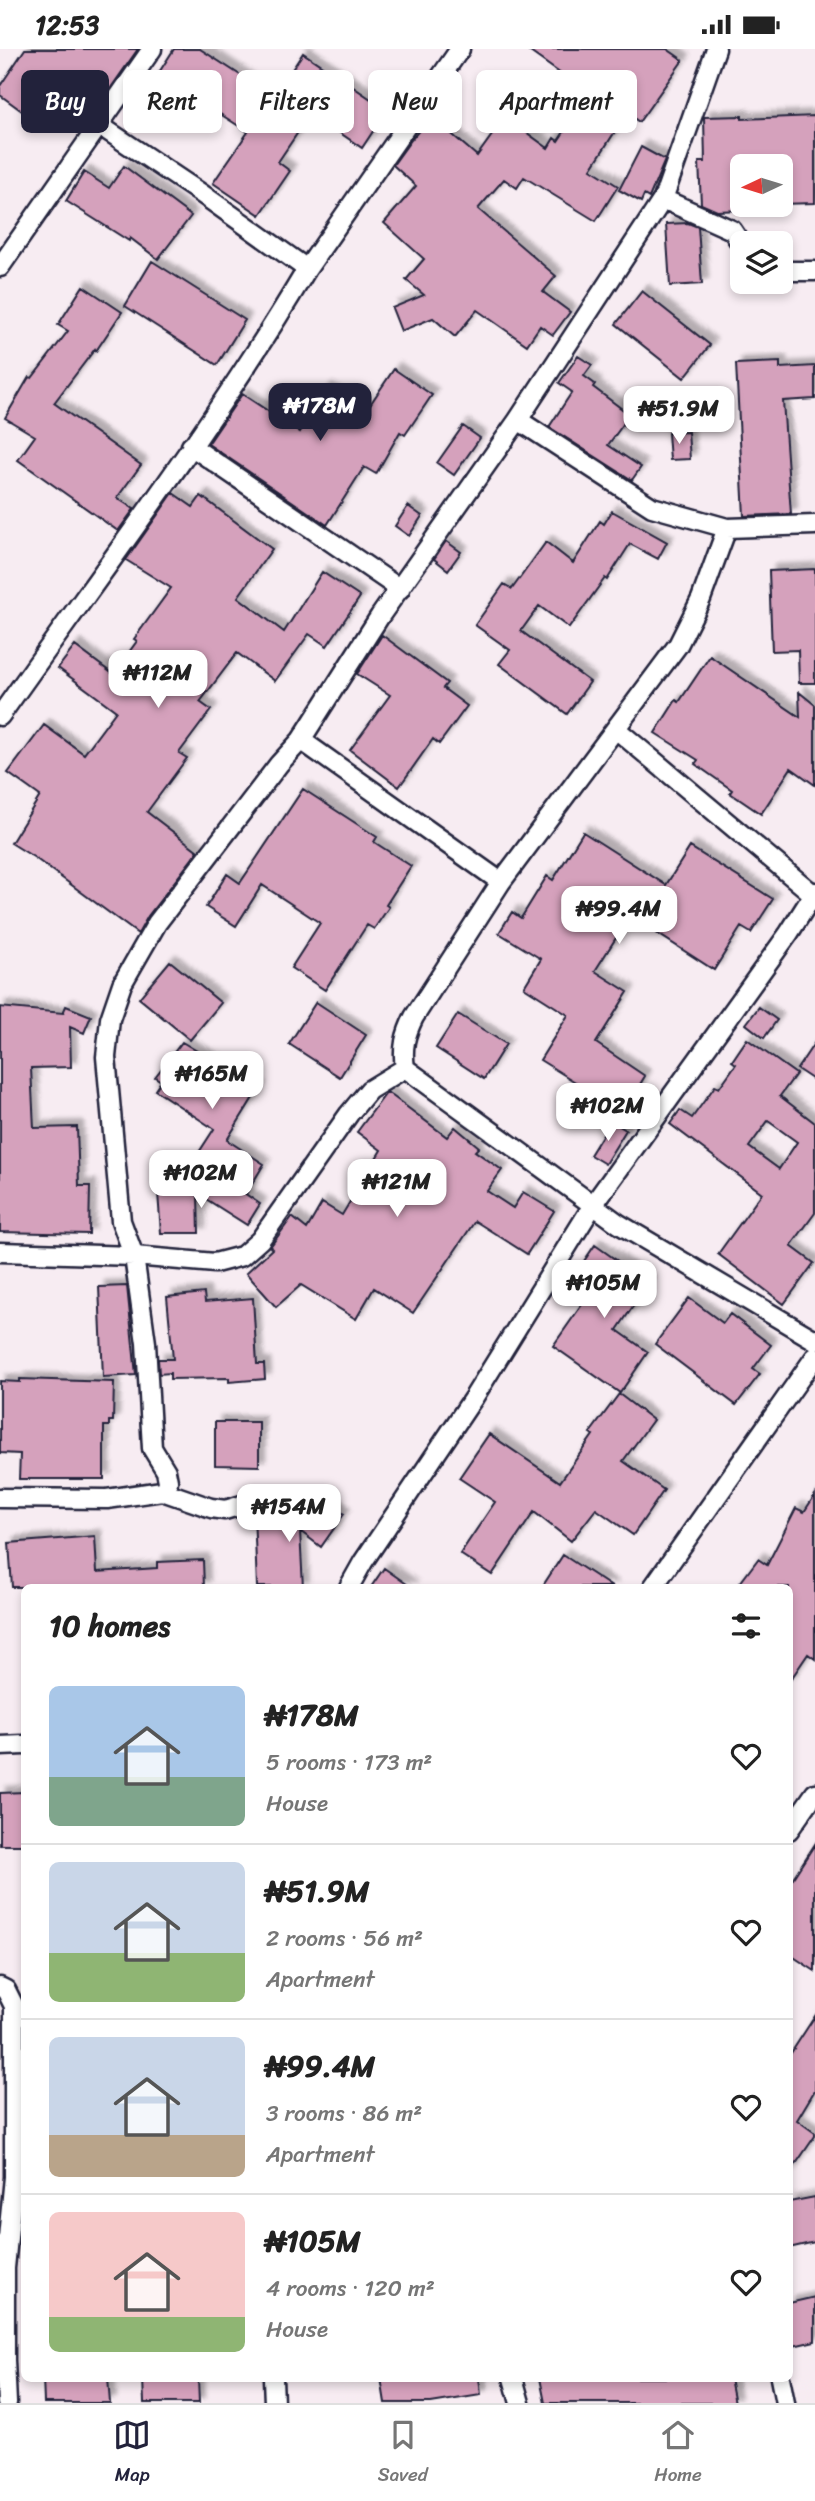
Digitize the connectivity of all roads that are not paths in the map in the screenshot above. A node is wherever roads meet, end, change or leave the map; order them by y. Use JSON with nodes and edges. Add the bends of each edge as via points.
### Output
{"nodes":[{"id":1,"x":152,"y":49,"type":"edge"},
{"id":2,"x":460,"y":49,"type":"edge"},
{"id":3,"x":716,"y":49,"type":"edge"},
{"id":4,"x":109,"y":111,"type":"edge"},
{"id":5,"x":109,"y":132,"type":"edge"},
{"id":6,"x":93,"y":133,"type":"edge"},
{"id":7,"x":663,"y":199,"type":"junction"},
{"id":8,"x":733,"y":231,"type":"edge"},
{"id":9,"x":0,"y":267,"type":"edge"},
{"id":10,"x":307,"y":269,"type":"junction"},
{"id":11,"x":793,"y":271,"type":"edge"},
{"id":12,"x":815,"y":271,"type":"edge"},
{"id":13,"x":518,"y":420,"type":"junction"},
{"id":14,"x":191,"y":446,"type":"junction"},
{"id":15,"x":815,"y":525,"type":"edge"},
{"id":16,"x":727,"y":528,"type":"junction"},
{"id":17,"x":400,"y":589,"type":"junction"},
{"id":18,"x":0,"y":716,"type":"edge"},
{"id":19,"x":616,"y":729,"type":"junction"},
{"id":20,"x":300,"y":740,"type":"junction"},
{"id":21,"x":501,"y":882,"type":"junction"},
{"id":22,"x":814,"y":893,"type":"edge"},
{"id":23,"x":405,"y":1068,"type":"junction"},
{"id":24,"x":593,"y":1205,"type":"junction"},
{"id":25,"x":0,"y":1252,"type":"edge"},
{"id":26,"x":134,"y":1256,"type":"junction"},
{"id":27,"x":815,"y":1340,"type":"edge"},
{"id":28,"x":815,"y":1357,"type":"edge"},
{"id":29,"x":162,"y":1491,"type":"junction"},
{"id":30,"x":0,"y":1499,"type":"edge"},
{"id":31,"x":245,"y":1504,"type":"dead end"},
{"id":32,"x":351,"y":1584,"type":"edge"},
{"id":33,"x":655,"y":1584,"type":"edge"},
{"id":34,"x":21,"y":1745,"type":"edge"},
{"id":35,"x":0,"y":1746,"type":"edge"},
{"id":36,"x":815,"y":1793,"type":"edge"},
{"id":37,"x":793,"y":1823,"type":"edge"},
{"id":38,"x":1,"y":1987,"type":"edge"},
{"id":39,"x":21,"y":1987,"type":"edge"},
{"id":40,"x":272,"y":2382,"type":"edge"},
{"id":41,"x":514,"y":2382,"type":"edge"},
{"id":42,"x":781,"y":2382,"type":"edge"},
{"id":43,"x":7,"y":2403,"type":"edge"},
{"id":44,"x":274,"y":2403,"type":"edge"},
{"id":45,"x":520,"y":2403,"type":"edge"},
{"id":46,"x":785,"y":2403,"type":"edge"}],
"edges":[{"from":1,"to":4,"type":"street"},
{"from":2,"to":10,"type":"street"},
{"from":3,"to":7,"type":"street"},
{"from":5,"to":10,"type":"street"},
{"from":6,"to":9,"type":"street"},
{"from":7,"to":8,"type":"street"},
{"from":7,"to":13,"type":"street"},
{"from":10,"to":14,"type":"street"},
{"from":11,"to":12,"type":"street"},
{"from":13,"to":16,"type":"street","via":[[652,507]]},
{"from":13,"to":17,"type":"street"},
{"from":14,"to":17,"type":"street"},
{"from":14,"to":18,"type":"street"},
{"from":15,"to":16,"type":"street"},
{"from":16,"to":19,"type":"street","via":[[702,599],[678,645]]},
{"from":17,"to":20,"type":"street"},
{"from":19,"to":21,"type":"street"},
{"from":19,"to":22,"type":"street"},
{"from":20,"to":21,"type":"street"},
{"from":20,"to":26,"type":"street","via":[[157,923],[122,984],[110,1019],[106,1057],[121,1221]]},
{"from":21,"to":23,"type":"street","via":[[414,1017],[402,1049]]},
{"from":22,"to":24,"type":"street"},
{"from":23,"to":24,"type":"street"},
{"from":23,"to":26,"type":"street","via":[[369,1090],[260,1240],[242,1256],[215,1263]]},
{"from":24,"to":27,"type":"street"},
{"from":24,"to":32,"type":"street"},
{"from":25,"to":26,"type":"street"},
{"from":26,"to":29,"type":"street","via":[[146,1343],[152,1448],[168,1481]]},
{"from":28,"to":33,"type":"street"},
{"from":29,"to":30,"type":"street","via":[[107,1499]]},
{"from":29,"to":31,"type":"street","via":[[211,1508],[225,1510]]},
{"from":34,"to":35,"type":"street"},
{"from":36,"to":37,"type":"street"},
{"from":38,"to":39,"type":"street"},
{"from":38,"to":43,"type":"street","via":[[14,2006],[14,2177],[5,2268]]},
{"from":40,"to":44,"type":"street"},
{"from":41,"to":45,"type":"street"},
{"from":42,"to":46,"type":"street"}]}
